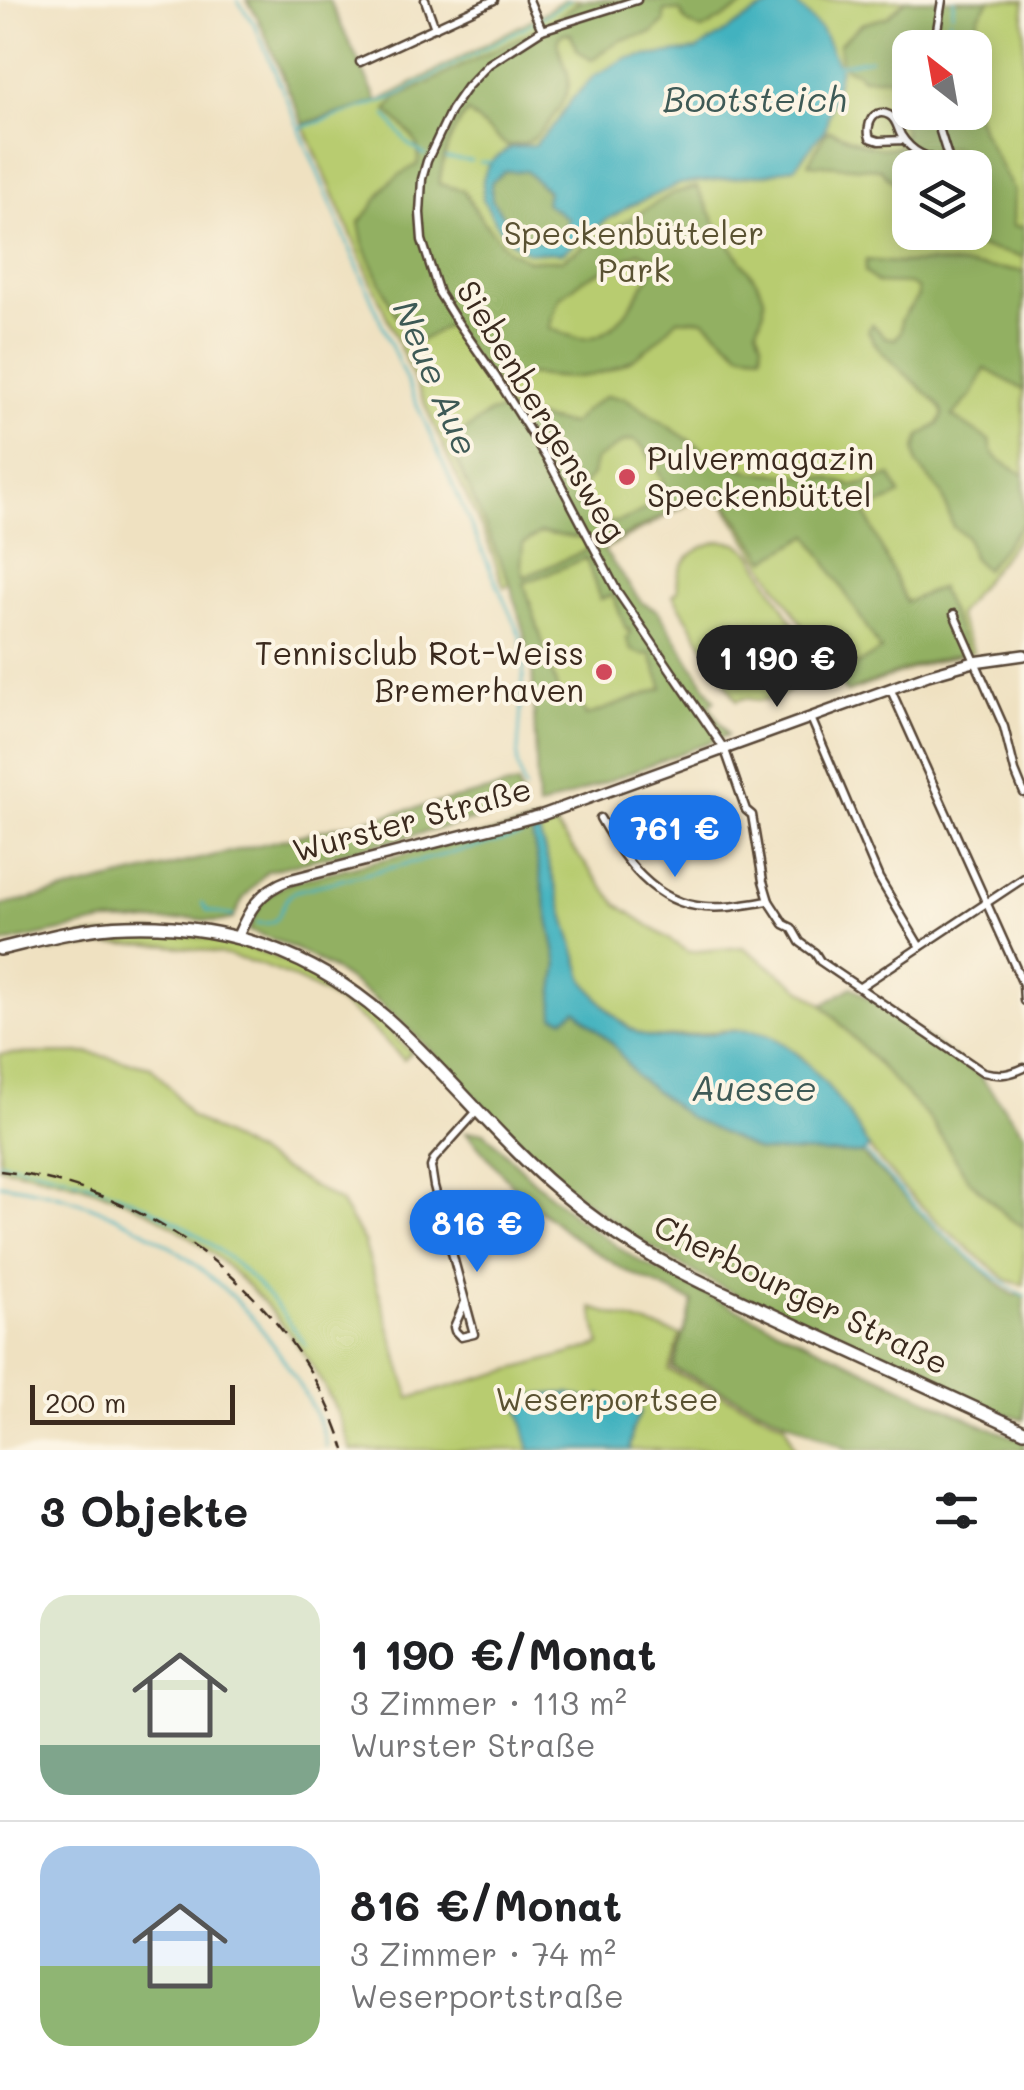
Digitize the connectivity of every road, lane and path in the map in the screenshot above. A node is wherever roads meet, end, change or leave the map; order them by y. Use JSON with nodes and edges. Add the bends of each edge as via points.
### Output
{"nodes":[{"id":1,"x":425,"y":0,"type":"edge"},
{"id":2,"x":494,"y":0,"type":"edge"},
{"id":3,"x":529,"y":0,"type":"edge"},
{"id":4,"x":637,"y":0,"type":"edge"},
{"id":5,"x":942,"y":0,"type":"edge"},
{"id":6,"x":539,"y":23,"type":"junction"},
{"id":7,"x":435,"y":28,"type":"junction"},
{"id":8,"x":937,"y":30,"type":"edge"},
{"id":9,"x":360,"y":62,"type":"dead end"},
{"id":10,"x":940,"y":130,"type":"edge"},
{"id":11,"x":904,"y":140,"type":"junction"},
{"id":12,"x":954,"y":614,"type":"dead end"},
{"id":13,"x":1024,"y":655,"type":"edge"},
{"id":14,"x":974,"y":662,"type":"junction"},
{"id":15,"x":890,"y":688,"type":"junction"},
{"id":16,"x":810,"y":718,"type":"junction"},
{"id":17,"x":725,"y":750,"type":"junction"},
{"id":18,"x":1024,"y":794,"type":"edge"},
{"id":19,"x":600,"y":818,"type":"dead end"},
{"id":20,"x":1024,"y":878,"type":"edge"},
{"id":21,"x":769,"y":902,"type":"junction"},
{"id":22,"x":986,"y":902,"type":"junction"},
{"id":23,"x":237,"y":938,"type":"junction"},
{"id":24,"x":920,"y":947,"type":"junction"},
{"id":25,"x":0,"y":949,"type":"edge"},
{"id":26,"x":860,"y":987,"type":"junction"},
{"id":27,"x":1024,"y":1001,"type":"edge"},
{"id":28,"x":1024,"y":1068,"type":"edge"},
{"id":29,"x":477,"y":1111,"type":"junction"},
{"id":30,"x":465,"y":1302,"type":"junction"},
{"id":31,"x":1024,"y":1431,"type":"edge"}],
"edges":[{"from":1,"to":7,"type":"street"},
{"from":2,"to":7,"type":"street"},
{"from":3,"to":6,"type":"street"},
{"from":4,"to":6,"type":"street","name":"Siebenbergensweg"},
{"from":5,"to":8,"type":"street"},
{"from":6,"to":17,"type":"street","name":"Siebenbergensweg","via":[[489,64],[452,110],[422,179],[422,240],[454,317],[549,462],[617,591]]},
{"from":7,"to":9,"type":"street"},
{"from":10,"to":11,"type":"street","via":[[949,160],[922,156]]},
{"from":11,"to":11,"type":"street","via":[[890,116],[879,114],[868,123],[870,138]]},
{"from":12,"to":14,"type":"street"},
{"from":13,"to":14,"type":"street","name":"Wurster Straße"},
{"from":14,"to":15,"type":"street","name":"Wurster Straße"},
{"from":14,"to":18,"type":"street","via":[[1004,727]]},
{"from":15,"to":16,"type":"street","name":"Wurster Straße"},
{"from":15,"to":22,"type":"street"},
{"from":16,"to":17,"type":"street","name":"Wurster Straße"},
{"from":16,"to":24,"type":"street","via":[[879,878]]},
{"from":17,"to":21,"type":"street","name":"Siebenbergensweg","via":[[752,815]]},
{"from":17,"to":23,"type":"street","name":"Wurster Straße","via":[[513,824],[274,885],[251,907]]},
{"from":19,"to":21,"type":"street","via":[[638,873],[673,900],[716,908]]},
{"from":20,"to":22,"type":"street"},
{"from":21,"to":26,"type":"street","via":[[820,962]]},
{"from":22,"to":24,"type":"street"},
{"from":22,"to":27,"type":"street","via":[[1023,984]]},
{"from":23,"to":25,"type":"main road","via":[[120,926]]},
{"from":23,"to":29,"type":"main road","name":"Cherbourger Straße","via":[[296,958],[344,985],[396,1027]]},
{"from":24,"to":26,"type":"street"},
{"from":26,"to":28,"type":"street","via":[[983,1072]]},
{"from":29,"to":30,"type":"street","via":[[431,1167]]},
{"from":29,"to":31,"type":"main road","name":"Cherbourger Straße","via":[[544,1177],[662,1263]]},
{"from":30,"to":30,"type":"street","via":[[454,1327],[461,1337],[474,1334]]}]}
